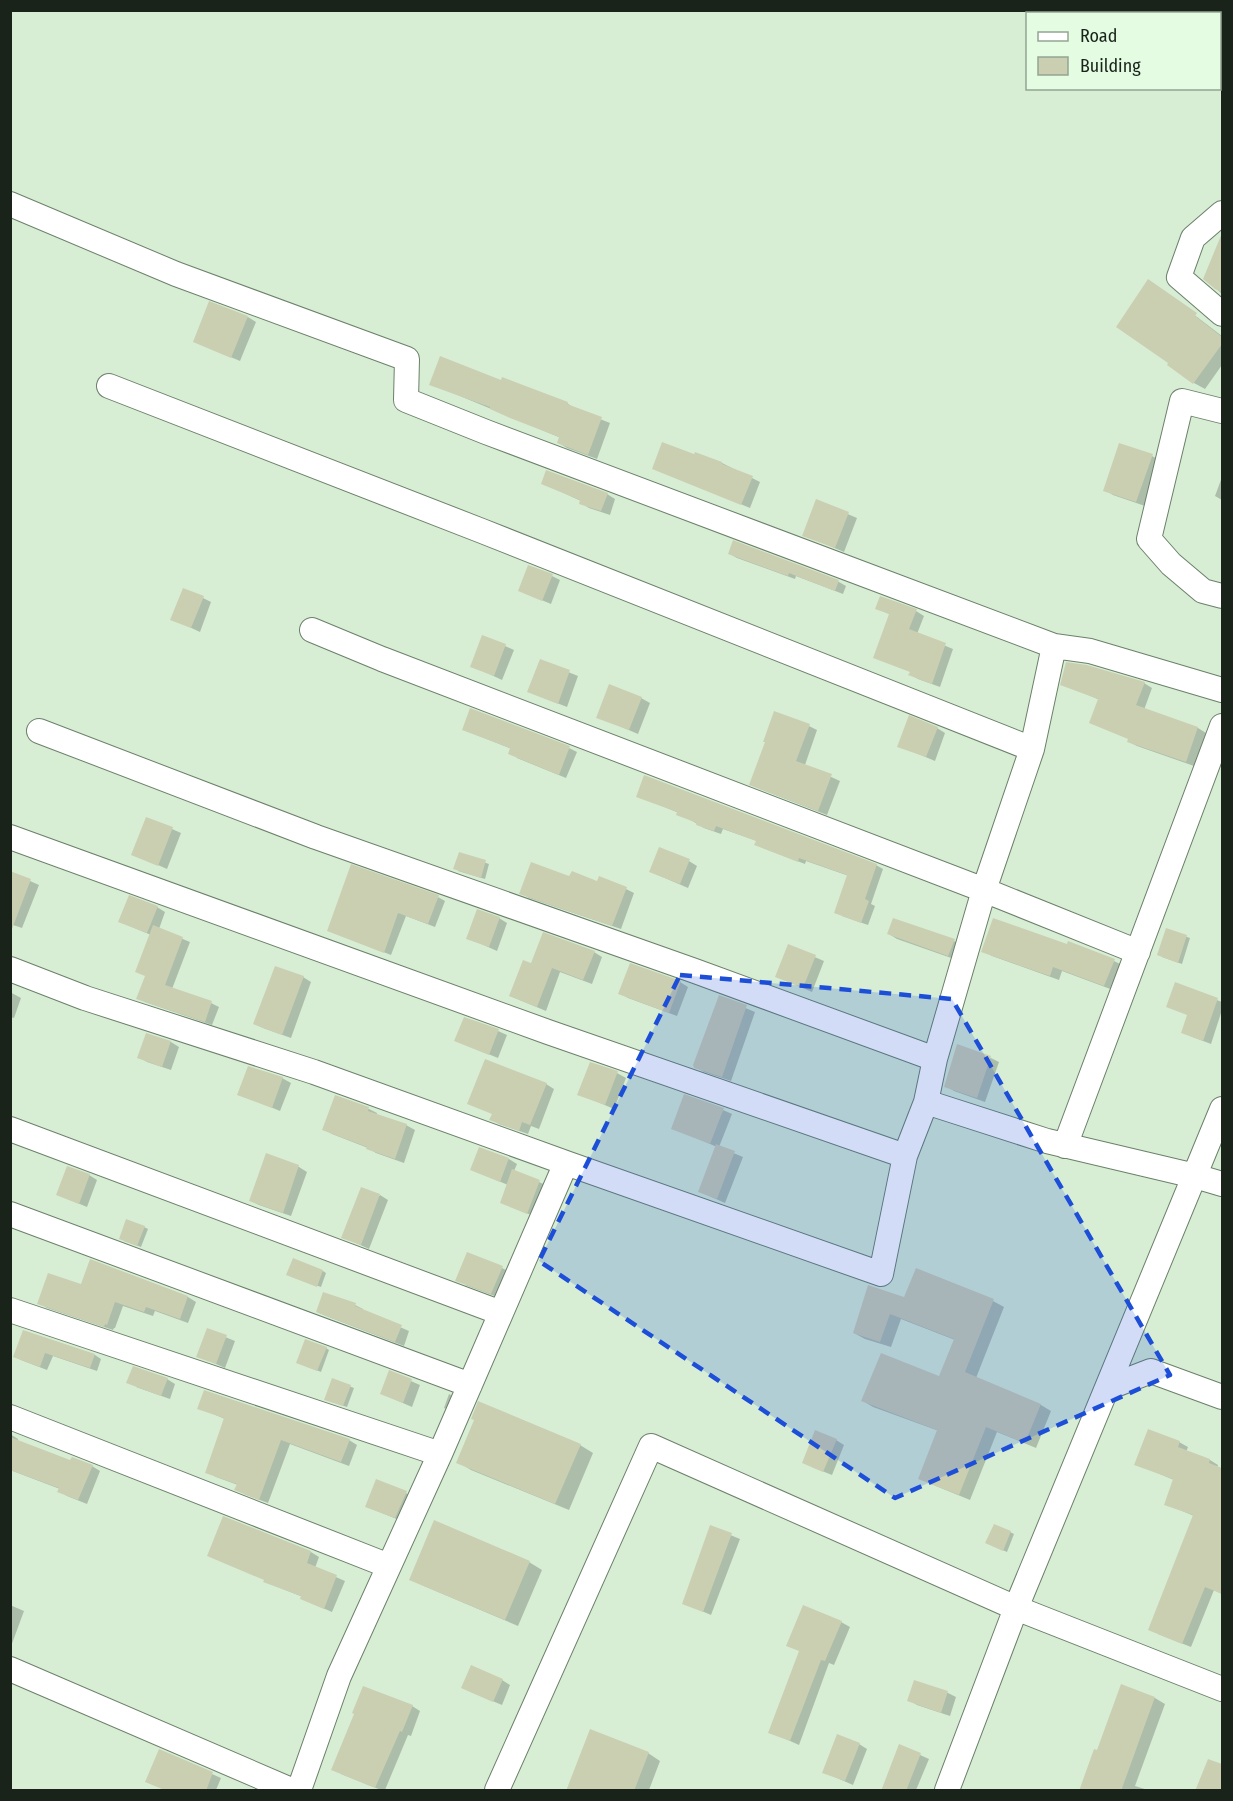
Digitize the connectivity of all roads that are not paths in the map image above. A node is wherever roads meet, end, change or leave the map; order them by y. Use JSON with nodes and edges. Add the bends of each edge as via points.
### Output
{"nodes":[{"id":1,"x":10,"y":204,"type":"edge"},
{"id":2,"x":1222,"y":213,"type":"edge"},
{"id":3,"x":1222,"y":314,"type":"edge"},
{"id":4,"x":109,"y":386,"type":"dead end"},
{"id":5,"x":1222,"y":411,"type":"edge"},
{"id":6,"x":1222,"y":596,"type":"edge"},
{"id":7,"x":312,"y":630,"type":"dead end"},
{"id":8,"x":1054,"y":646,"type":"junction"},
{"id":9,"x":1222,"y":690,"type":"edge"},
{"id":10,"x":1222,"y":726,"type":"edge"},
{"id":11,"x":39,"y":730,"type":"dead end"},
{"id":12,"x":1032,"y":749,"type":"junction"},
{"id":13,"x":10,"y":837,"type":"edge"},
{"id":14,"x":984,"y":890,"type":"junction"},
{"id":15,"x":1138,"y":952,"type":"junction"},
{"id":16,"x":10,"y":969,"type":"edge"},
{"id":17,"x":935,"y":1059,"type":"junction"},
{"id":18,"x":926,"y":1102,"type":"junction"},
{"id":19,"x":1222,"y":1109,"type":"edge"},
{"id":20,"x":10,"y":1128,"type":"edge"},
{"id":21,"x":1065,"y":1146,"type":"junction"},
{"id":22,"x":905,"y":1156,"type":"junction"},
{"id":23,"x":566,"y":1163,"type":"junction"},
{"id":24,"x":1195,"y":1176,"type":"junction"},
{"id":25,"x":1222,"y":1184,"type":"edge"},
{"id":26,"x":10,"y":1214,"type":"edge"},
{"id":27,"x":10,"y":1310,"type":"edge"},
{"id":28,"x":501,"y":1313,"type":"junction"},
{"id":29,"x":470,"y":1385,"type":"junction"},
{"id":30,"x":1107,"y":1388,"type":"junction"},
{"id":31,"x":1222,"y":1397,"type":"edge"},
{"id":32,"x":10,"y":1417,"type":"edge"},
{"id":33,"x":441,"y":1454,"type":"junction"},
{"id":34,"x":388,"y":1566,"type":"junction"},
{"id":35,"x":1016,"y":1608,"type":"junction"},
{"id":36,"x":10,"y":1669,"type":"edge"},
{"id":37,"x":1222,"y":1689,"type":"edge"},
{"id":38,"x":291,"y":1791,"type":"edge"},
{"id":39,"x":300,"y":1791,"type":"edge"},
{"id":40,"x":497,"y":1791,"type":"edge"},
{"id":41,"x":947,"y":1791,"type":"edge"}],
"edges":[{"from":1,"to":8,"type":"street","via":[[176,274],[408,359],[406,400]]},
{"from":2,"to":3,"type":"street","via":[[1192,238],[1179,277]]},
{"from":4,"to":12,"type":"street"},
{"from":5,"to":6,"type":"street","via":[[1182,401],[1149,539],[1203,591]]},
{"from":7,"to":14,"type":"street"},
{"from":8,"to":9,"type":"street","via":[[1090,651]]},
{"from":8,"to":12,"type":"street"},
{"from":10,"to":15,"type":"street"},
{"from":11,"to":17,"type":"street","via":[[316,837]]},
{"from":12,"to":14,"type":"street"},
{"from":13,"to":22,"type":"street","via":[[537,1029]]},
{"from":14,"to":15,"type":"street"},
{"from":14,"to":17,"type":"street"},
{"from":15,"to":21,"type":"street"},
{"from":16,"to":23,"type":"street"},
{"from":17,"to":18,"type":"street"},
{"from":18,"to":21,"type":"street"},
{"from":18,"to":22,"type":"street"},
{"from":19,"to":24,"type":"street"},
{"from":20,"to":28,"type":"street"},
{"from":21,"to":24,"type":"street"},
{"from":22,"to":23,"type":"street","via":[[881,1274]]},
{"from":23,"to":28,"type":"street"},
{"from":24,"to":25,"type":"street"},
{"from":24,"to":30,"type":"street"},
{"from":26,"to":29,"type":"street"},
{"from":27,"to":33,"type":"street"},
{"from":28,"to":29,"type":"street"},
{"from":29,"to":33,"type":"street"},
{"from":30,"to":31,"type":"street","via":[[1151,1371]]},
{"from":30,"to":35,"type":"street"},
{"from":32,"to":34,"type":"street"},
{"from":33,"to":34,"type":"street"},
{"from":34,"to":39,"type":"street","via":[[339,1676]]},
{"from":35,"to":37,"type":"street"},
{"from":35,"to":40,"type":"street","via":[[651,1446]]},
{"from":35,"to":41,"type":"street"},
{"from":36,"to":38,"type":"street"}]}
